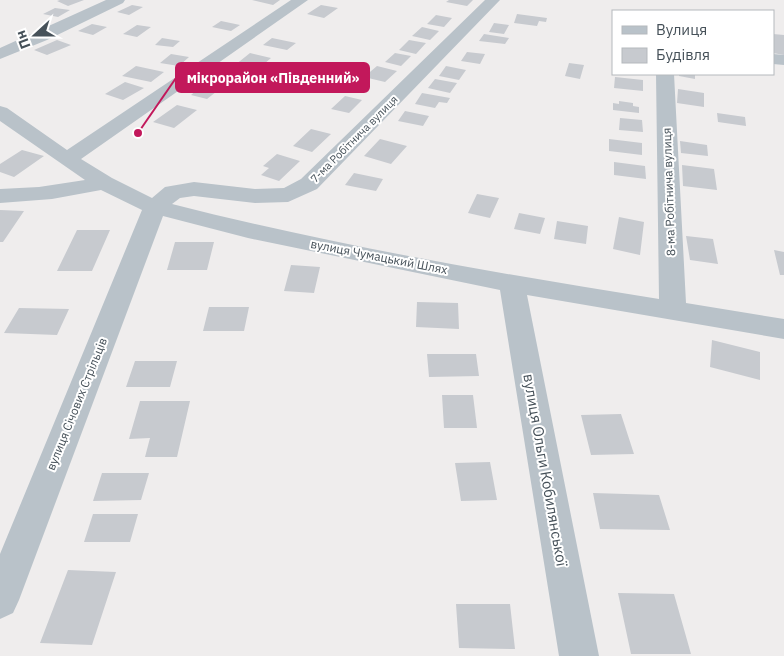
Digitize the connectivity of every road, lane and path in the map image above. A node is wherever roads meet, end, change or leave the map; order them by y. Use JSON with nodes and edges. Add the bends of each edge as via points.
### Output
{"nodes":[{"id":1,"x":118,"y":0,"type":"edge"},
{"id":2,"x":301,"y":0,"type":"edge"},
{"id":3,"x":493,"y":0,"type":"edge"},
{"id":4,"x":0,"y":54,"type":"edge"},
{"id":5,"x":665,"y":75,"type":"edge"},
{"id":6,"x":0,"y":112,"type":"edge"},
{"id":7,"x":66,"y":159,"type":"junction"},
{"id":8,"x":104,"y":183,"type":"junction"},
{"id":9,"x":0,"y":196,"type":"edge"},
{"id":10,"x":155,"y":207,"type":"junction"},
{"id":11,"x":512,"y":284,"type":"junction"},
{"id":12,"x":673,"y":311,"type":"junction"},
{"id":13,"x":784,"y":329,"type":"edge"},
{"id":14,"x":0,"y":600,"type":"edge"},
{"id":15,"x":579,"y":656,"type":"edge"}],
"edges":[{"from":1,"to":4,"type":"street"},
{"from":2,"to":7,"type":"street"},
{"from":3,"to":10,"type":"street","name":"7-ма Робітнича вулиця","via":[[309,184],[288,195],[255,196],[194,189],[173,192]]},
{"from":5,"to":12,"type":"street","name":"8-ма Робітнича вулиця"},
{"from":6,"to":7,"type":"street","name":"вулиця Чумацький Шлях"},
{"from":7,"to":8,"type":"street","name":"вулиця Чумацький Шлях"},
{"from":8,"to":9,"type":"street","via":[[42,194]]},
{"from":8,"to":10,"type":"street","name":"вулиця Чумацький Шлях"},
{"from":10,"to":11,"type":"street","name":"вулиця Чумацький Шлях","via":[[248,231]]},
{"from":10,"to":14,"type":"street","name":"вулиця Січових Стрільців"},
{"from":11,"to":12,"type":"street","name":"вулиця Чумацький Шлях"},
{"from":11,"to":15,"type":"street","name":"вулиця Ольги Кобилянської"},
{"from":12,"to":13,"type":"street","name":"вулиця Чумацький Шлях"}]}
